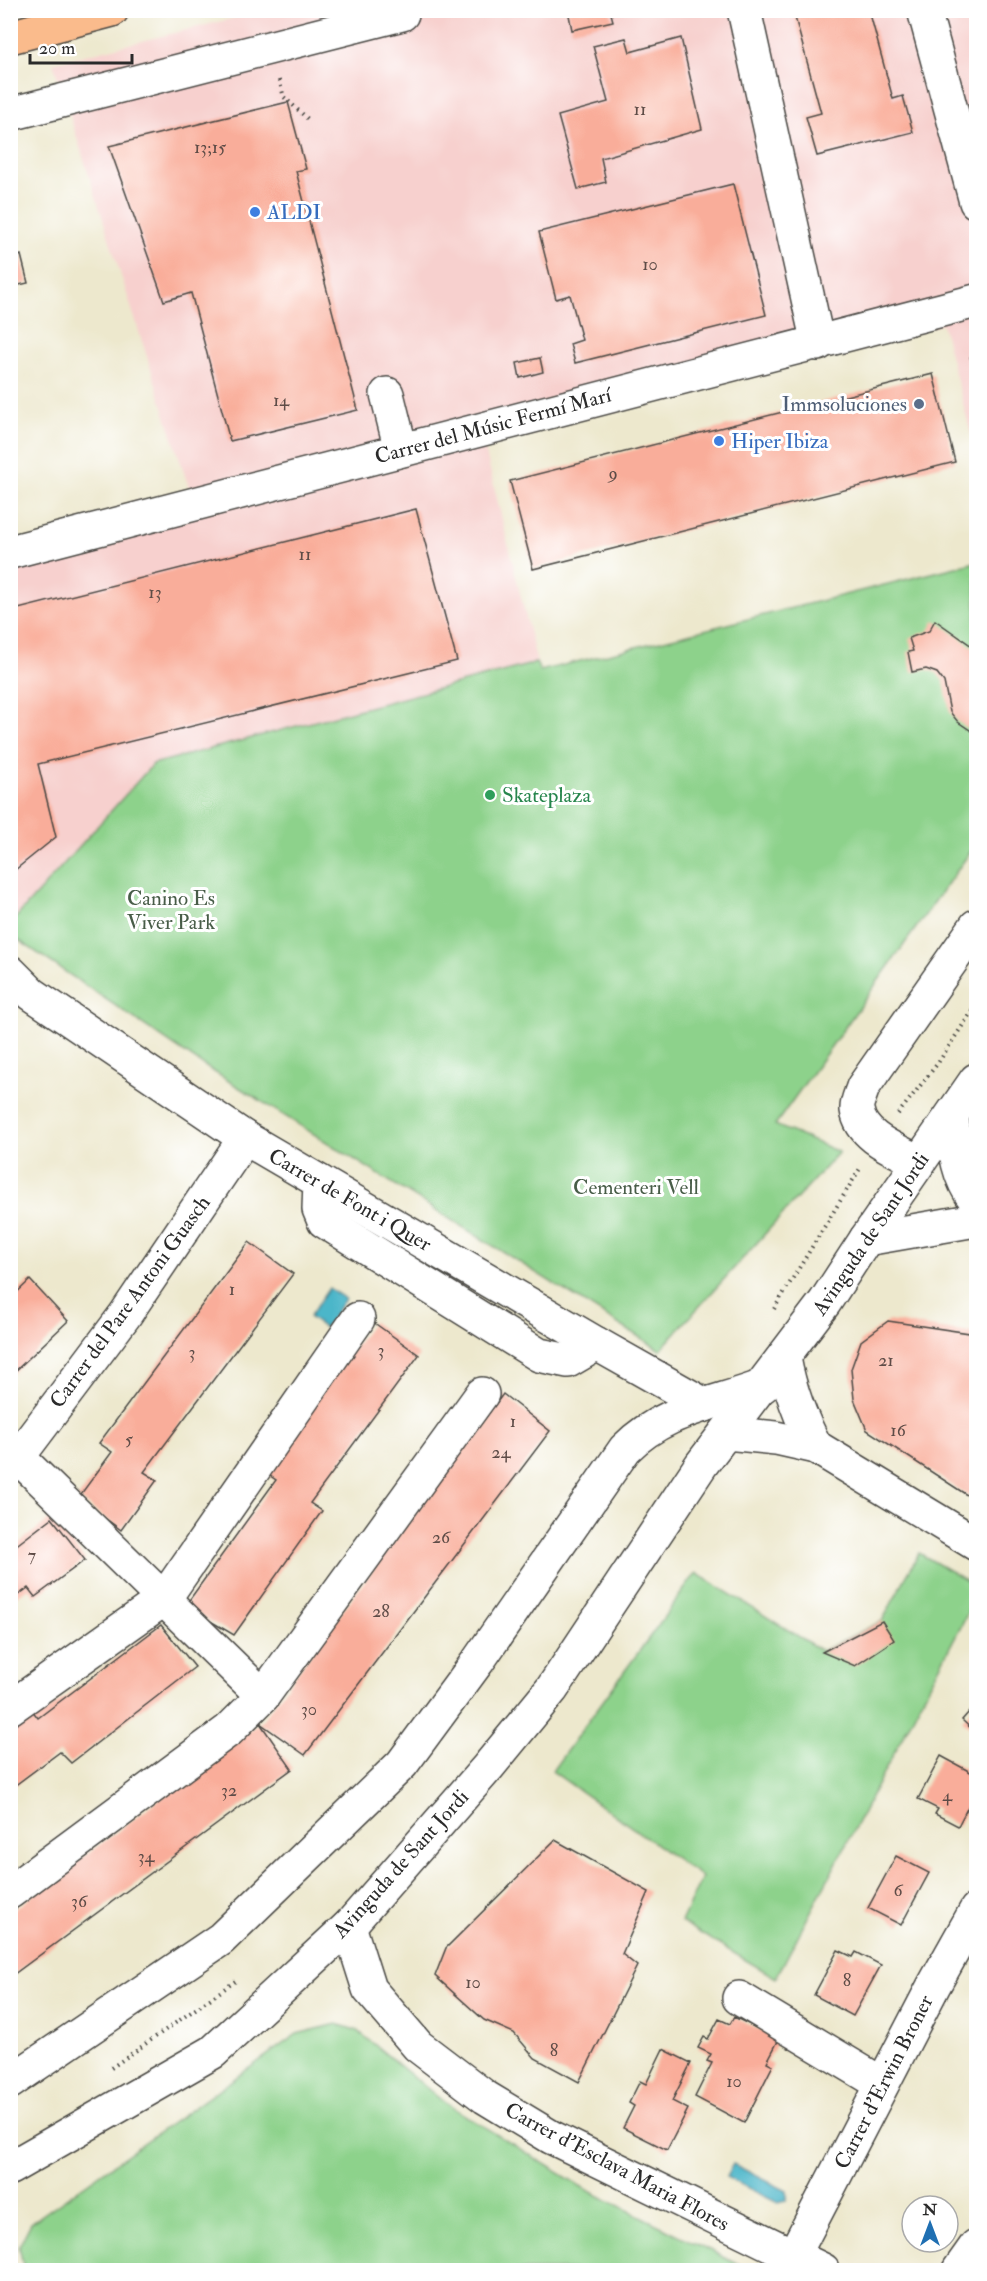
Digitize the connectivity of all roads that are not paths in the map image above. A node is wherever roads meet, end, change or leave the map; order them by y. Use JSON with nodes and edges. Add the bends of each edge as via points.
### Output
{"nodes":[{"id":1,"x":112,"y":10,"type":"edge"},
{"id":2,"x":401,"y":10,"type":"edge"},
{"id":3,"x":744,"y":10,"type":"edge"},
{"id":4,"x":924,"y":10,"type":"edge"},
{"id":5,"x":10,"y":37,"type":"edge"},
{"id":6,"x":10,"y":114,"type":"edge"},
{"id":7,"x":976,"y":202,"type":"edge"},
{"id":8,"x":976,"y":301,"type":"edge"},
{"id":9,"x":818,"y":344,"type":"junction"},
{"id":10,"x":387,"y":394,"type":"dead end"},
{"id":11,"x":401,"y":450,"type":"junction"},
{"id":12,"x":10,"y":552,"type":"edge"},
{"id":13,"x":976,"y":926,"type":"edge"},
{"id":14,"x":10,"y":972,"type":"edge"},
{"id":15,"x":976,"y":1080,"type":"edge"},
{"id":16,"x":952,"y":1116,"type":"junction"},
{"id":17,"x":245,"y":1138,"type":"junction"},
{"id":18,"x":919,"y":1162,"type":"junction"},
{"id":19,"x":976,"y":1200,"type":"edge"},
{"id":20,"x":976,"y":1220,"type":"edge"},
{"id":21,"x":866,"y":1239,"type":"junction"},
{"id":22,"x":358,"y":1319,"type":"dead end"},
{"id":23,"x":784,"y":1358,"type":"junction"},
{"id":24,"x":763,"y":1386,"type":"junction"},
{"id":25,"x":482,"y":1394,"type":"dead end"},
{"id":26,"x":705,"y":1405,"type":"junction"},
{"id":27,"x":726,"y":1433,"type":"junction"},
{"id":28,"x":816,"y":1447,"type":"junction"},
{"id":29,"x":14,"y":1460,"type":"edge"},
{"id":30,"x":701,"y":1465,"type":"junction"},
{"id":31,"x":976,"y":1544,"type":"edge"},
{"id":32,"x":164,"y":1599,"type":"junction"},
{"id":33,"x":263,"y":1696,"type":"junction"},
{"id":34,"x":10,"y":1708,"type":"edge"},
{"id":35,"x":10,"y":1892,"type":"edge"},
{"id":36,"x":976,"y":1910,"type":"edge"},
{"id":37,"x":349,"y":1926,"type":"junction"},
{"id":38,"x":739,"y":1998,"type":"dead end"},
{"id":39,"x":10,"y":2082,"type":"edge"},
{"id":40,"x":882,"y":2084,"type":"junction"},
{"id":41,"x":10,"y":2168,"type":"edge"},
{"id":42,"x":976,"y":2246,"type":"edge"},
{"id":43,"x":790,"y":2264,"type":"edge"},
{"id":44,"x":823,"y":2271,"type":"edge"},
{"id":45,"x":959,"y":2271,"type":"edge"}],
"edges":[{"from":1,"to":5,"type":"main road"},
{"from":2,"to":6,"type":"street","via":[[402,14]]},
{"from":3,"to":9,"type":"street"},
{"from":4,"to":7,"type":"street"},
{"from":8,"to":9,"type":"street","name":"Carrer del Músic Fermí Marí"},
{"from":9,"to":11,"type":"street","name":"Carrer del Músic Fermí Marí"},
{"from":10,"to":11,"type":"street"},
{"from":11,"to":12,"type":"street","name":"Carrer del Músic Fermí Marí"},
{"from":13,"to":18,"type":"street","via":[[863,1087],[856,1108],[862,1126]]},
{"from":14,"to":17,"type":"street","name":"Carrer de Font i Quer","via":[[32,994]]},
{"from":15,"to":16,"type":"street","name":"Avinguda de Sant Jordi"},
{"from":16,"to":18,"type":"street","name":"Avinguda de Sant Jordi"},
{"from":16,"to":19,"type":"street","via":[[956,1161],[963,1183]]},
{"from":17,"to":26,"type":"street","name":"Carrer de Font i Quer"},
{"from":17,"to":29,"type":"street","name":"Carrer del Pare Antoni Guasch","via":[[125,1314]]},
{"from":18,"to":21,"type":"street","name":"Avinguda de Sant Jordi"},
{"from":20,"to":21,"type":"street"},
{"from":21,"to":23,"type":"street","name":"Avinguda de Sant Jordi"},
{"from":22,"to":32,"type":"street"},
{"from":23,"to":24,"type":"street","name":"Avinguda de Sant Jordi"},
{"from":23,"to":28,"type":"street","via":[[800,1418]]},
{"from":24,"to":26,"type":"street"},
{"from":24,"to":27,"type":"street","name":"Avinguda de Sant Jordi"},
{"from":25,"to":33,"type":"street"},
{"from":26,"to":30,"type":"street","name":"Avinguda de Sant Jordi","via":[[707,1434]]},
{"from":26,"to":39,"type":"street","via":[[662,1420],[625,1449],[478,1661],[394,1772],[221,1939]]},
{"from":27,"to":28,"type":"street"},
{"from":27,"to":30,"type":"street","name":"Avinguda de Sant Jordi"},
{"from":28,"to":31,"type":"street"},
{"from":29,"to":32,"type":"street"},
{"from":30,"to":37,"type":"street","name":"Avinguda de Sant Jordi","via":[[552,1689]]},
{"from":32,"to":33,"type":"street"},
{"from":32,"to":34,"type":"street"},
{"from":33,"to":35,"type":"street","via":[[229,1730]]},
{"from":36,"to":40,"type":"street","name":"Carrer d'Erwin Broner"},
{"from":37,"to":41,"type":"street","name":"Avinguda de Sant Jordi","via":[[213,2052]]},
{"from":37,"to":43,"type":"street","name":"Carrer d'Esclava Maria Flores","via":[[369,1989],[418,2046],[485,2097],[551,2137]]},
{"from":38,"to":40,"type":"street"},
{"from":40,"to":43,"type":"street","name":"Carrer d'Erwin Broner"},
{"from":42,"to":45,"type":"street"},
{"from":43,"to":44,"type":"street","name":"Carrer d'Esclava Maria Flores"}]}
